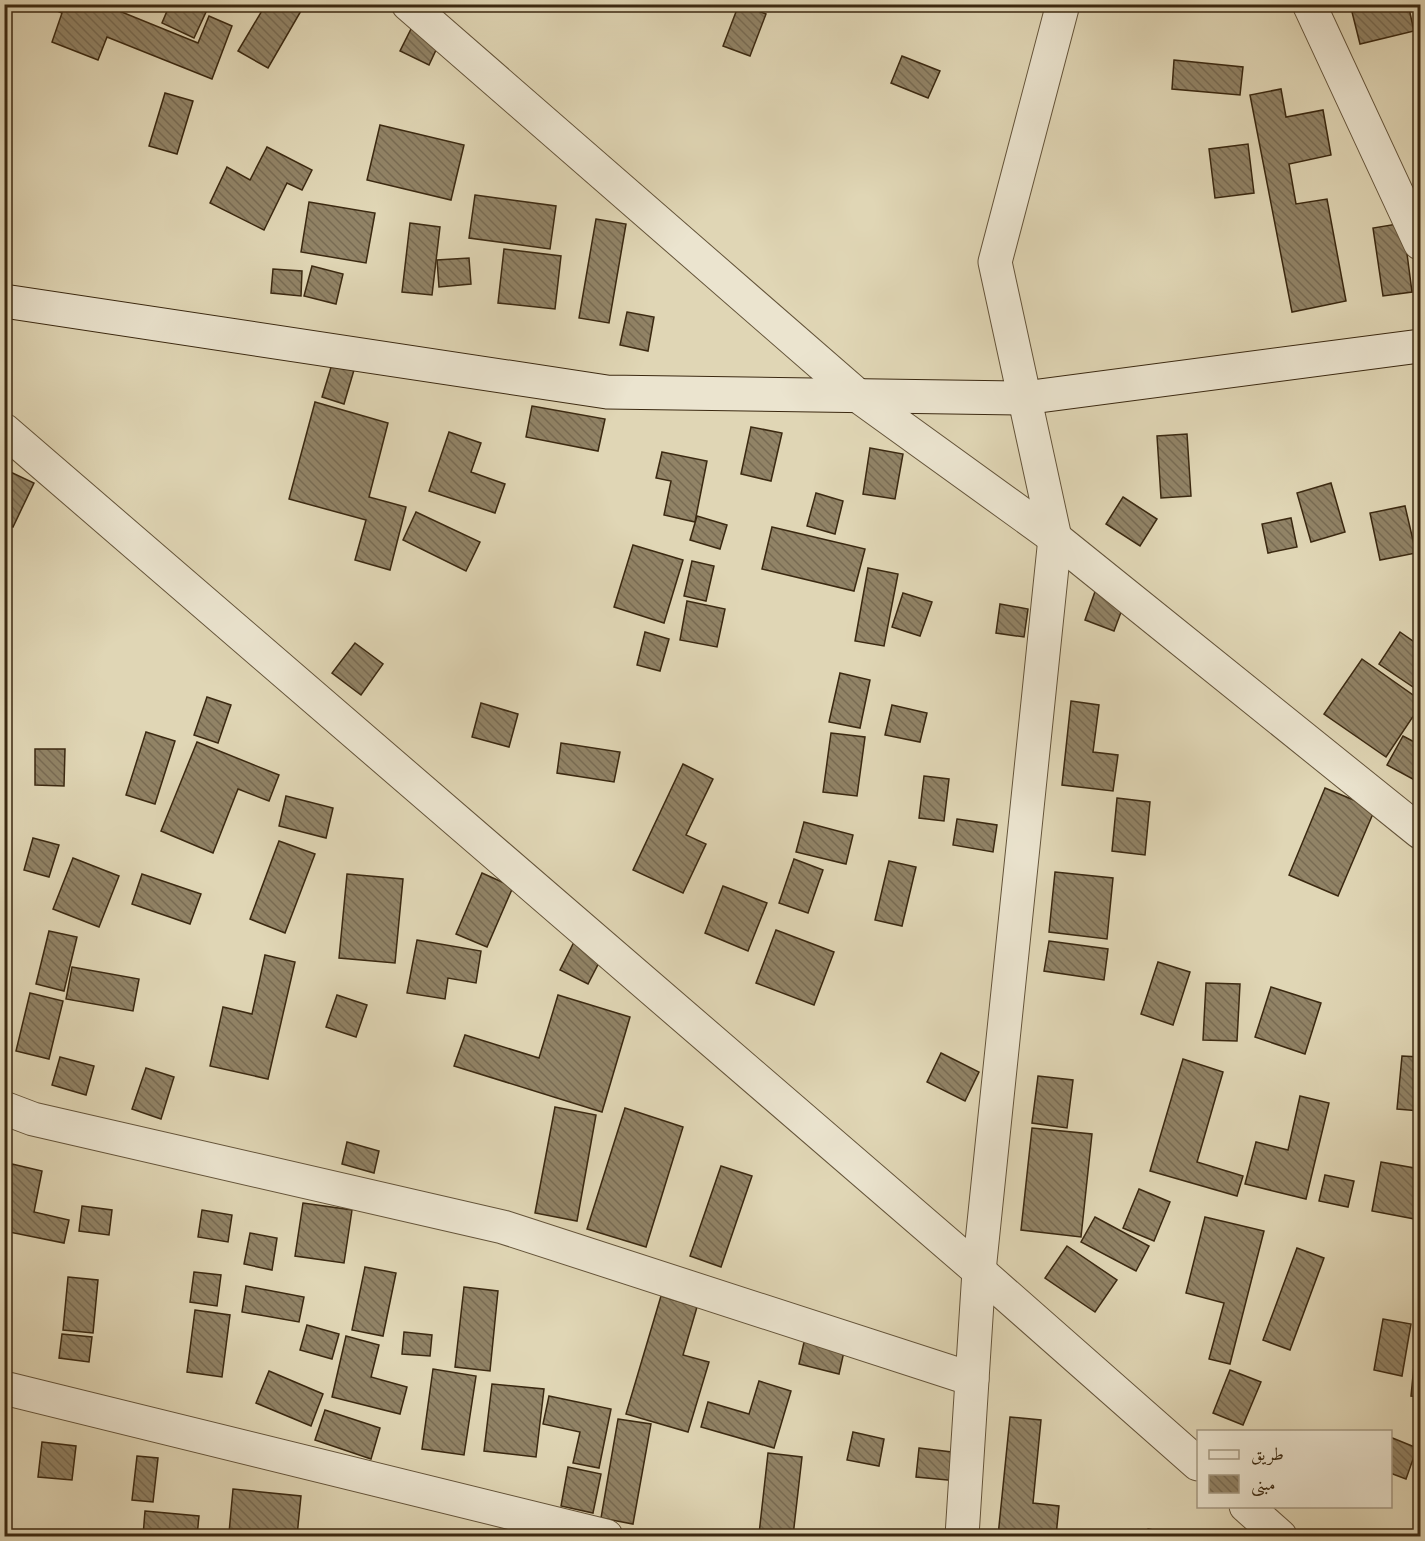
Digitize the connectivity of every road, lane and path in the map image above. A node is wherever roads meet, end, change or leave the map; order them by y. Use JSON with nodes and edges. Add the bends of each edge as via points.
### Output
{"nodes":[{"id":1,"x":408,"y":4,"type":"edge"},
{"id":2,"x":1063,"y":4,"type":"edge"},
{"id":3,"x":1309,"y":4,"type":"edge"},
{"id":4,"x":1420,"y":243,"type":"edge"},
{"id":5,"x":4,"y":301,"type":"edge"},
{"id":6,"x":1420,"y":346,"type":"edge"},
{"id":7,"x":857,"y":396,"type":"junction"},
{"id":8,"x":1023,"y":398,"type":"junction"},
{"id":9,"x":4,"y":430,"type":"edge"},
{"id":10,"x":1055,"y":538,"type":"junction"},
{"id":11,"x":1420,"y":832,"type":"edge"},
{"id":12,"x":4,"y":1108,"type":"edge"},
{"id":13,"x":979,"y":1271,"type":"junction"},
{"id":14,"x":972,"y":1379,"type":"junction"},
{"id":15,"x":4,"y":1388,"type":"edge"},
{"id":16,"x":1197,"y":1463,"type":"edge"},
{"id":17,"x":1248,"y":1508,"type":"edge"},
{"id":18,"x":606,"y":1536,"type":"edge"},
{"id":19,"x":962,"y":1536,"type":"edge"},
{"id":20,"x":1280,"y":1536,"type":"edge"}],
"edges":[{"from":1,"to":7,"type":"street"},
{"from":2,"to":8,"type":"street","via":[[995,262]]},
{"from":3,"to":4,"type":"street"},
{"from":5,"to":7,"type":"street","via":[[607,392]]},
{"from":6,"to":8,"type":"street"},
{"from":7,"to":8,"type":"street"},
{"from":7,"to":10,"type":"street"},
{"from":8,"to":10,"type":"street"},
{"from":9,"to":13,"type":"street"},
{"from":10,"to":11,"type":"street"},
{"from":10,"to":13,"type":"street"},
{"from":12,"to":14,"type":"street","via":[[33,1119],[504,1227]]},
{"from":13,"to":14,"type":"street"},
{"from":13,"to":16,"type":"street"},
{"from":14,"to":19,"type":"street"},
{"from":15,"to":18,"type":"street"},
{"from":17,"to":20,"type":"street"}]}
